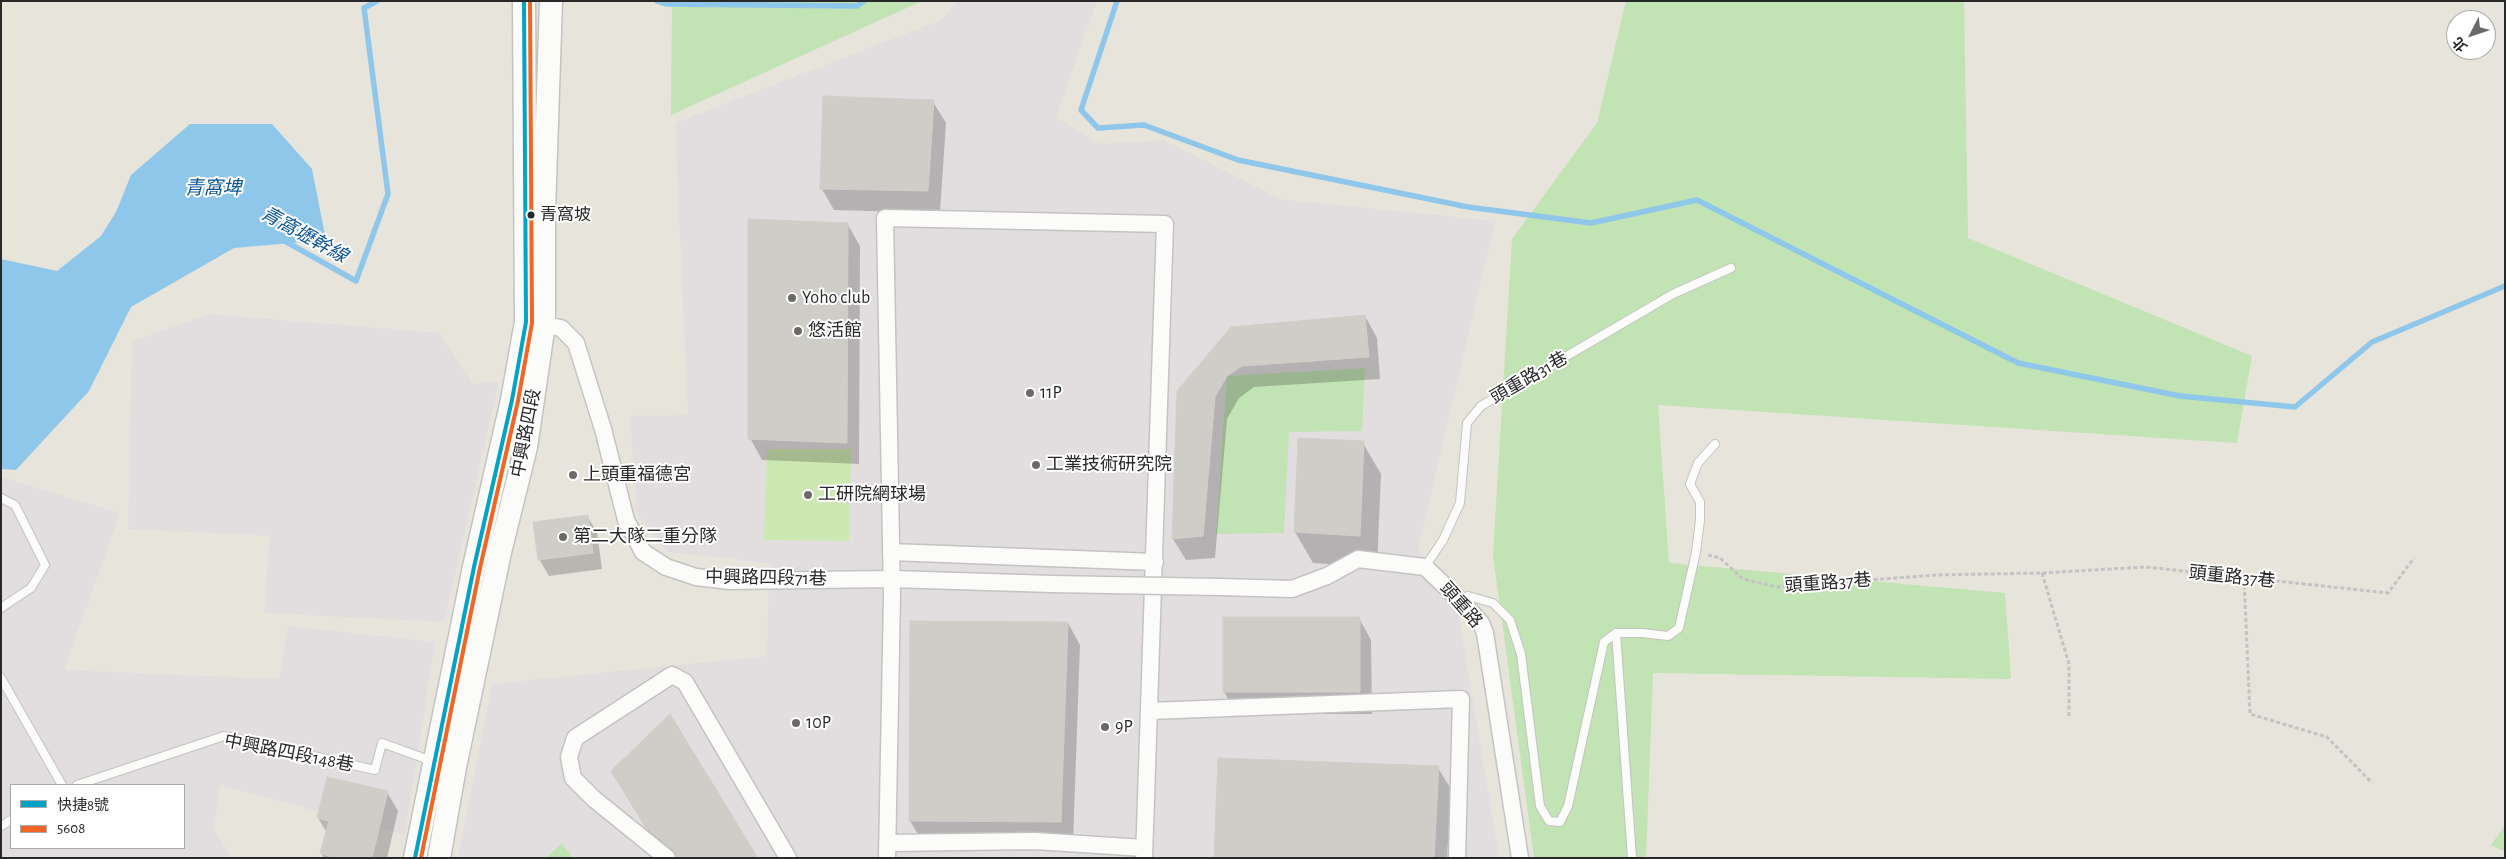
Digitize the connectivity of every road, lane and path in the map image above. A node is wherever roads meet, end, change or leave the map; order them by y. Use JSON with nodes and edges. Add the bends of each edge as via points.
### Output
{"nodes":[{"id":1,"x":524,"y":1,"type":"edge"},
{"id":2,"x":551,"y":1,"type":"edge"},
{"id":3,"x":1731,"y":268,"type":"dead end"},
{"id":4,"x":535,"y":323,"type":"junction"},
{"id":5,"x":1715,"y":444,"type":"dead end"},
{"id":6,"x":1,"y":498,"type":"edge"},
{"id":7,"x":890,"y":552,"type":"junction"},
{"id":8,"x":1696,"y":552,"type":"junction"},
{"id":9,"x":2414,"y":558,"type":"dead end"},
{"id":10,"x":1155,"y":562,"type":"junction"},
{"id":11,"x":1425,"y":567,"type":"junction"},
{"id":12,"x":2042,"y":573,"type":"junction"},
{"id":13,"x":892,"y":579,"type":"junction"},
{"id":14,"x":2244,"y":579,"type":"junction"},
{"id":15,"x":1052,"y":584,"type":"joint"},
{"id":16,"x":1468,"y":596,"type":"dead end"},
{"id":17,"x":1,"y":608,"type":"edge"},
{"id":18,"x":1616,"y":632,"type":"junction"},
{"id":19,"x":1,"y":678,"type":"edge"},
{"id":20,"x":1150,"y":711,"type":"junction"},
{"id":21,"x":2069,"y":716,"type":"dead end"},
{"id":22,"x":444,"y":765,"type":"junction"},
{"id":23,"x":2372,"y":783,"type":"dead end"},
{"id":24,"x":61,"y":784,"type":"edge"},
{"id":25,"x":80,"y":784,"type":"edge"},
{"id":26,"x":887,"y":850,"type":"edge"},
{"id":27,"x":1144,"y":853,"type":"edge"},
{"id":28,"x":415,"y":858,"type":"edge"},
{"id":29,"x":439,"y":858,"type":"edge"},
{"id":30,"x":666,"y":858,"type":"edge"},
{"id":31,"x":788,"y":858,"type":"edge"},
{"id":32,"x":1457,"y":858,"type":"edge"},
{"id":33,"x":1520,"y":858,"type":"edge"},
{"id":34,"x":1632,"y":858,"type":"edge"}],
"edges":[{"from":1,"to":4,"type":"main road","name":"中興路四段"},
{"from":2,"to":4,"type":"main road","name":"中興路四段","via":[[544,212]]},
{"from":3,"to":11,"type":"lane","name":"頭重路31巷","via":[[1673,294],[1481,406],[1467,423],[1460,503],[1443,540]]},
{"from":4,"to":13,"type":"street","name":"中興路四段71巷","via":[[561,328],[576,342],[598,410],[626,520],[643,552],[666,567],[696,577],[730,581]]},
{"from":4,"to":22,"type":"main road","name":"中興路四段","via":[[512,400],[490,548]]},
{"from":5,"to":8,"type":"lane","via":[[1698,463],[1690,484],[1700,502]]},
{"from":6,"to":17,"type":"lane","via":[[14,505],[45,565],[31,588]]},
{"from":7,"to":10,"type":"street"},
{"from":7,"to":10,"type":"street","via":[[885,218],[1165,224]]},
{"from":7,"to":13,"type":"street"},
{"from":8,"to":12,"type":"path","name":"頭重路37巷","via":[[1720,558],[1742,579],[1776,587],[1935,575]]},
{"from":8,"to":18,"type":"lane","via":[[1679,628],[1668,636]]},
{"from":9,"to":14,"type":"path","name":"頭重路37巷","via":[[2388,593]]},
{"from":10,"to":20,"type":"street"},
{"from":11,"to":15,"type":"street","name":"頭重路","bridge":true,"via":[[1358,559],[1292,589]]},
{"from":11,"to":33,"type":"street","name":"頭重路","via":[[1466,606],[1485,633]]},
{"from":12,"to":14,"type":"path","name":"頭重路37巷","via":[[2146,567]]},
{"from":12,"to":21,"type":"path","via":[[2069,664]]},
{"from":13,"to":15,"type":"street","name":"中興路四段71巷"},
{"from":13,"to":26,"type":"street"},
{"from":14,"to":23,"type":"path","via":[[2250,714],[2326,737]]},
{"from":16,"to":18,"type":"lane","via":[[1494,603],[1510,620],[1521,654],[1540,806],[1549,822],[1560,822],[1568,806],[1604,642]]},
{"from":18,"to":34,"type":"lane"},
{"from":19,"to":24,"type":"lane"},
{"from":20,"to":27,"type":"street"},
{"from":20,"to":32,"type":"street","via":[[1461,699]]},
{"from":22,"to":25,"type":"lane","name":"中興路四段148巷","via":[[382,743],[374,770],[224,736]]},
{"from":22,"to":28,"type":"main road","name":"中興路四段"},
{"from":22,"to":29,"type":"main road","name":"中興路四段"},
{"from":26,"to":27,"type":"street","via":[[1035,841]]},
{"from":30,"to":31,"type":"street","via":[[573,778],[568,757],[575,738],[672,675],[684,682]]}]}
